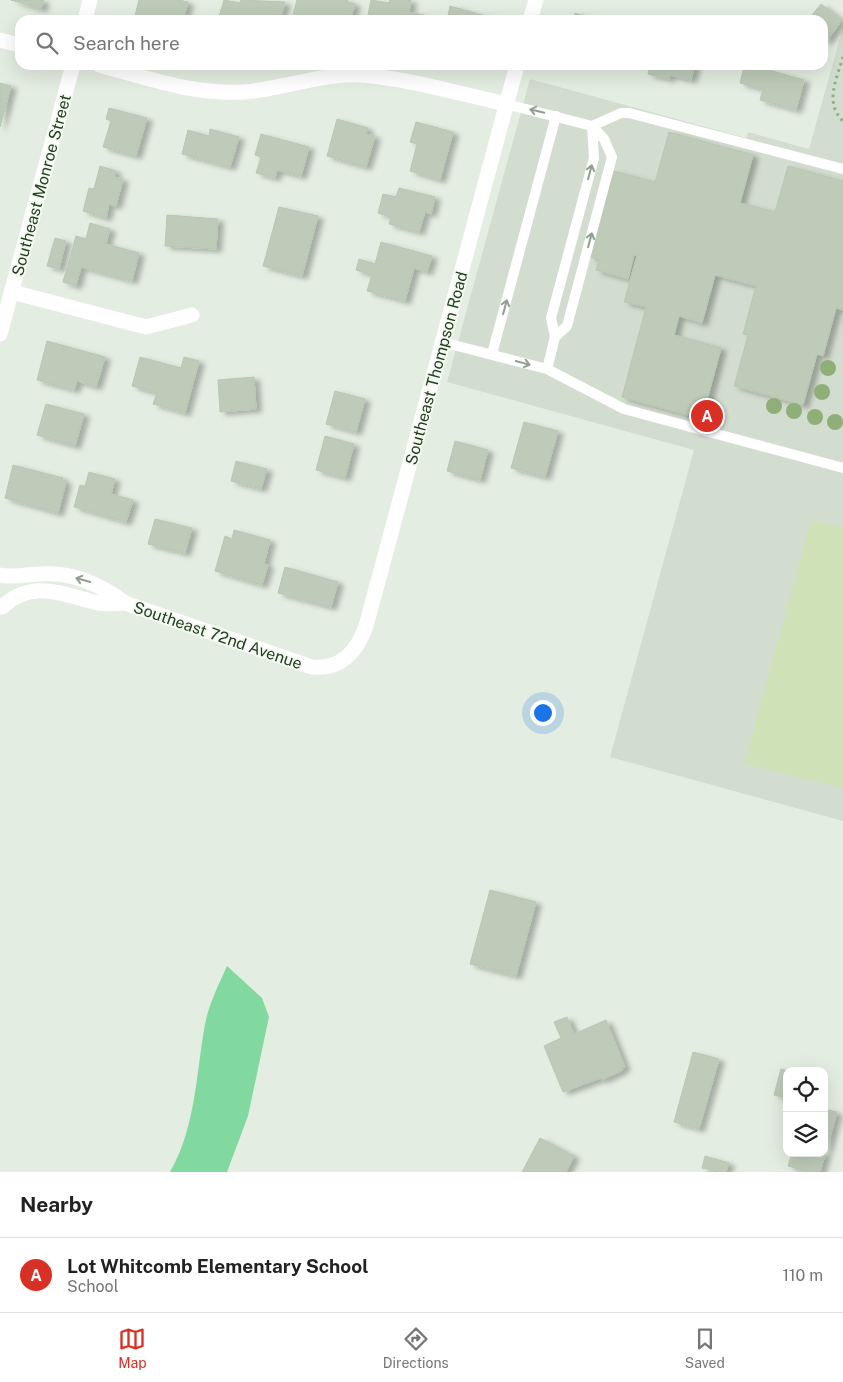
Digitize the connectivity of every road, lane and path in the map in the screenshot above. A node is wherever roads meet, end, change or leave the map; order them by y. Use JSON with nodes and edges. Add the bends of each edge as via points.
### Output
{"nodes":[{"id":1,"x":90,"y":0,"type":"edge"},
{"id":2,"x":536,"y":0,"type":"edge"},
{"id":3,"x":86,"y":15,"type":"edge"},
{"id":4,"x":532,"y":15,"type":"edge"},
{"id":5,"x":0,"y":40,"type":"edge"},
{"id":6,"x":15,"y":44,"type":"edge"},
{"id":7,"x":843,"y":57,"type":"edge"},
{"id":8,"x":72,"y":70,"type":"edge"},
{"id":9,"x":118,"y":70,"type":"edge"},
{"id":10,"x":516,"y":70,"type":"edge"},
{"id":11,"x":506,"y":104,"type":"junction"},
{"id":12,"x":556,"y":116,"type":"junction"},
{"id":13,"x":843,"y":121,"type":"edge"},
{"id":14,"x":592,"y":126,"type":"junction"},
{"id":15,"x":843,"y":169,"type":"edge"},
{"id":16,"x":12,"y":292,"type":"junction"},
{"id":17,"x":192,"y":316,"type":"dead end"},
{"id":18,"x":0,"y":334,"type":"edge"},
{"id":19,"x":555,"y":337,"type":"junction"},
{"id":20,"x":442,"y":342,"type":"junction"},
{"id":21,"x":492,"y":354,"type":"junction"},
{"id":22,"x":547,"y":369,"type":"junction"},
{"id":23,"x":843,"y":468,"type":"edge"},
{"id":24,"x":0,"y":575,"type":"edge"},
{"id":25,"x":0,"y":583,"type":"edge"},
{"id":26,"x":125,"y":603,"type":"junction"},
{"id":27,"x":1,"y":609,"type":"edge"},
{"id":28,"x":340,"y":662,"type":"joint"}],
"edges":[{"from":1,"to":3,"type":"street"},
{"from":2,"to":4,"type":"street"},
{"from":5,"to":6,"type":"street"},
{"from":7,"to":13,"type":"path","via":[[833,105]]},
{"from":8,"to":16,"type":"street","name":"Southeast Monroe Street"},
{"from":9,"to":11,"type":"street","via":[[176,86],[223,93],[360,75]]},
{"from":10,"to":11,"type":"street","name":"Southeast Thompson Road"},
{"from":12,"to":11,"type":"lane","one_way":true},
{"from":11,"to":20,"type":"street","name":"Southeast Thompson Road"},
{"from":12,"to":14,"type":"lane"},
{"from":21,"to":12,"type":"lane","one_way":true},
{"from":14,"to":15,"type":"lane","via":[[621,113],[629,113]]},
{"from":19,"to":14,"type":"lane","one_way":true,"via":[[551,318],[594,158]]},
{"from":19,"to":14,"type":"lane","one_way":true,"via":[[567,326],[612,157],[604,139]]},
{"from":16,"to":17,"type":"street","via":[[146,327]]},
{"from":16,"to":18,"type":"street","name":"Southeast Monroe Street"},
{"from":19,"to":22,"type":"lane"},
{"from":20,"to":21,"type":"lane"},
{"from":20,"to":28,"type":"street","name":"Southeast Thompson Road","via":[[366,626],[358,645]]},
{"from":21,"to":22,"type":"lane","one_way":true},
{"from":22,"to":23,"type":"lane","via":[[624,409]]},
{"from":26,"to":24,"type":"street","name":"Southeast 72nd Avenue","one_way":true,"via":[[104,587],[69,576],[47,573]]},
{"from":25,"to":27,"type":"street"},
{"from":26,"to":27,"type":"street","name":"Southeast 72nd Avenue","via":[[100,604],[68,593],[45,590],[15,596]]},
{"from":26,"to":28,"type":"street","name":"Southeast 72nd Avenue","via":[[301,665],[320,668]]}]}
